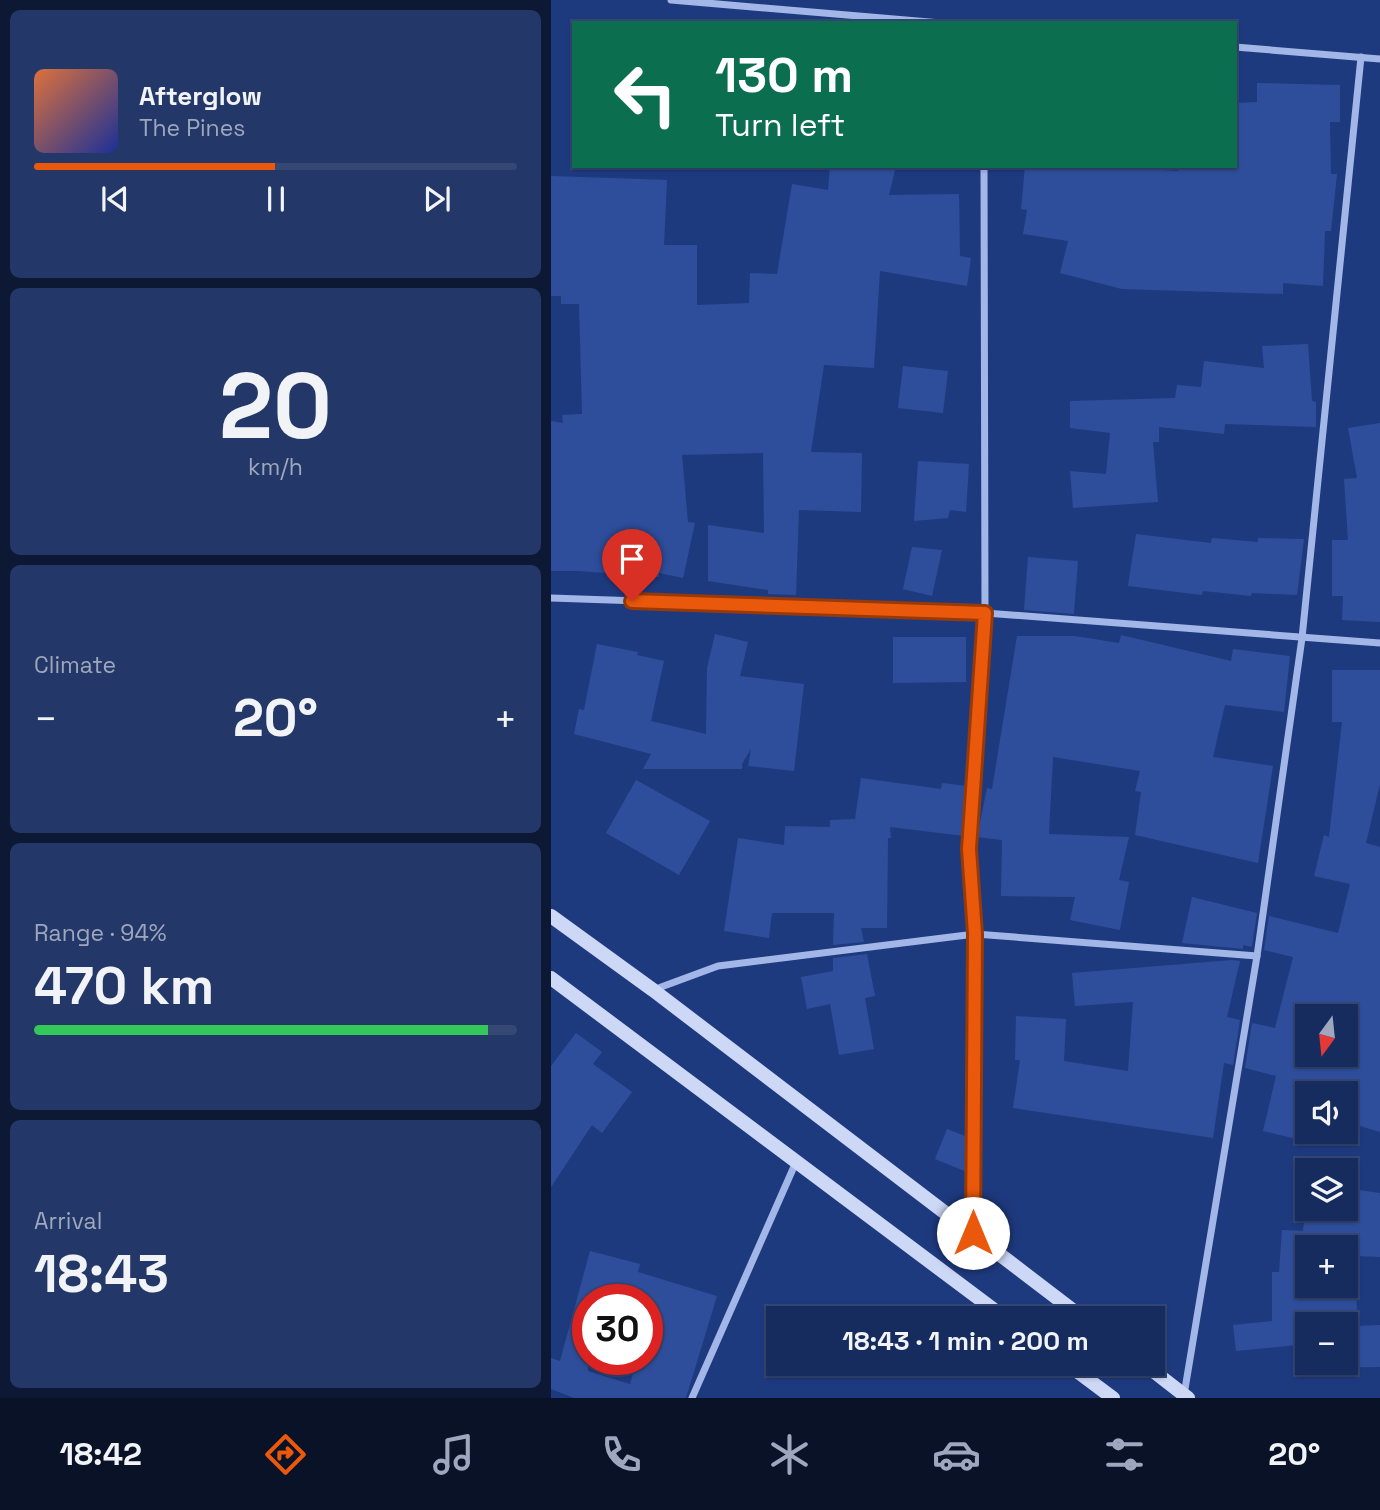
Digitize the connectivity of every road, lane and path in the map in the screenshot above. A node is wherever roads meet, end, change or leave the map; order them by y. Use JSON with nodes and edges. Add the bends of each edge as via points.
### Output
{"nodes":[{"id":1,"x":671,"y":0,"type":"edge"},
{"id":2,"x":918,"y":21,"type":"edge"},
{"id":3,"x":1237,"y":47,"type":"edge"},
{"id":4,"x":1361,"y":57,"type":"junction"},
{"id":5,"x":1380,"y":59,"type":"edge"},
{"id":6,"x":984,"y":168,"type":"edge"},
{"id":7,"x":551,"y":598,"type":"edge"},
{"id":8,"x":985,"y":613,"type":"junction"},
{"id":9,"x":1302,"y":638,"type":"junction"},
{"id":10,"x":1380,"y":643,"type":"edge"},
{"id":11,"x":551,"y":916,"type":"edge"},
{"id":12,"x":975,"y":934,"type":"junction"},
{"id":13,"x":1257,"y":956,"type":"junction"},
{"id":14,"x":551,"y":978,"type":"edge"},
{"id":15,"x":653,"y":990,"type":"junction"},
{"id":16,"x":796,"y":1162,"type":"junction"},
{"id":17,"x":973,"y":1233,"type":"junction"},
{"id":18,"x":989,"y":1306,"type":"edge"},
{"id":19,"x":1067,"y":1306,"type":"edge"},
{"id":20,"x":1083,"y":1376,"type":"edge"},
{"id":21,"x":1159,"y":1376,"type":"edge"},
{"id":22,"x":1186,"y":1397,"type":"edge"},
{"id":23,"x":692,"y":1398,"type":"edge"},
{"id":24,"x":1112,"y":1398,"type":"edge"}],
"edges":[{"from":1,"to":2,"type":"street"},
{"from":3,"to":4,"type":"street"},
{"from":4,"to":5,"type":"street"},
{"from":4,"to":9,"type":"street"},
{"from":6,"to":8,"type":"street"},
{"from":7,"to":8,"type":"street"},
{"from":8,"to":9,"type":"street"},
{"from":8,"to":12,"type":"street","via":[[969,849]]},
{"from":9,"to":10,"type":"street"},
{"from":9,"to":13,"type":"street"},
{"from":11,"to":15,"type":"main road"},
{"from":12,"to":13,"type":"street"},
{"from":12,"to":15,"type":"street","via":[[718,966]]},
{"from":12,"to":17,"type":"street"},
{"from":13,"to":22,"type":"street"},
{"from":14,"to":16,"type":"main road"},
{"from":15,"to":17,"type":"main road"},
{"from":16,"to":18,"type":"main road"},
{"from":16,"to":23,"type":"street"},
{"from":17,"to":19,"type":"main road"},
{"from":20,"to":24,"type":"main road"},
{"from":21,"to":22,"type":"main road"}]}
